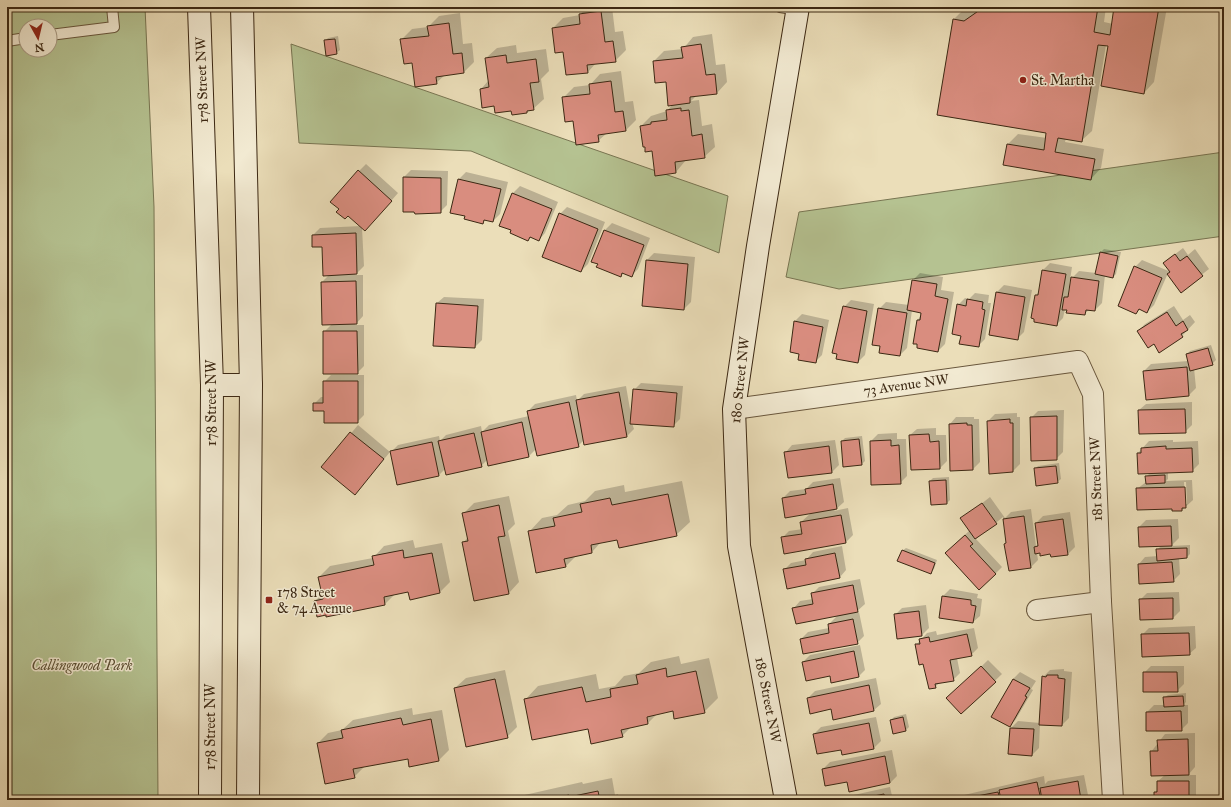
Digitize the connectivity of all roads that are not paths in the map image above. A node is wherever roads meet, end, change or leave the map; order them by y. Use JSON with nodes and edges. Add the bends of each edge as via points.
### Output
{"nodes":[{"id":1,"x":112,"y":7,"type":"edge"},
{"id":2,"x":199,"y":7,"type":"edge"},
{"id":3,"x":242,"y":7,"type":"edge"},
{"id":4,"x":792,"y":8,"type":"edge"},
{"id":5,"x":58,"y":34,"type":"edge"},
{"id":6,"x":18,"y":39,"type":"edge"},
{"id":7,"x":7,"y":41,"type":"edge"},
{"id":8,"x":1078,"y":361,"type":"joint"},
{"id":9,"x":212,"y":385,"type":"junction"},
{"id":10,"x":251,"y":385,"type":"junction"},
{"id":11,"x":734,"y":409,"type":"junction"},
{"id":12,"x":1101,"y":602,"type":"junction"},
{"id":13,"x":1037,"y":610,"type":"dead end"},
{"id":14,"x":210,"y":800,"type":"edge"},
{"id":15,"x":248,"y":800,"type":"edge"},
{"id":16,"x":786,"y":800,"type":"edge"},
{"id":17,"x":1113,"y":800,"type":"edge"}],
"edges":[{"from":1,"to":5,"type":"lane","via":[[114,27]]},
{"from":2,"to":9,"type":"main road","name":"178 Street NW"},
{"from":3,"to":10,"type":"main road"},
{"from":4,"to":11,"type":"main road","name":"180 Street NW"},
{"from":6,"to":7,"type":"lane"},
{"from":8,"to":11,"type":"street","name":"73 Avenue NW"},
{"from":8,"to":12,"type":"street","name":"181 Street NW","via":[[1093,394]]},
{"from":9,"to":10,"type":"main road"},
{"from":9,"to":14,"type":"main road","name":"178 Street NW"},
{"from":10,"to":15,"type":"main road"},
{"from":11,"to":16,"type":"main road","name":"180 Street NW","via":[[739,546]]},
{"from":12,"to":13,"type":"street"},
{"from":12,"to":17,"type":"street","name":"181 Street NW"}]}
